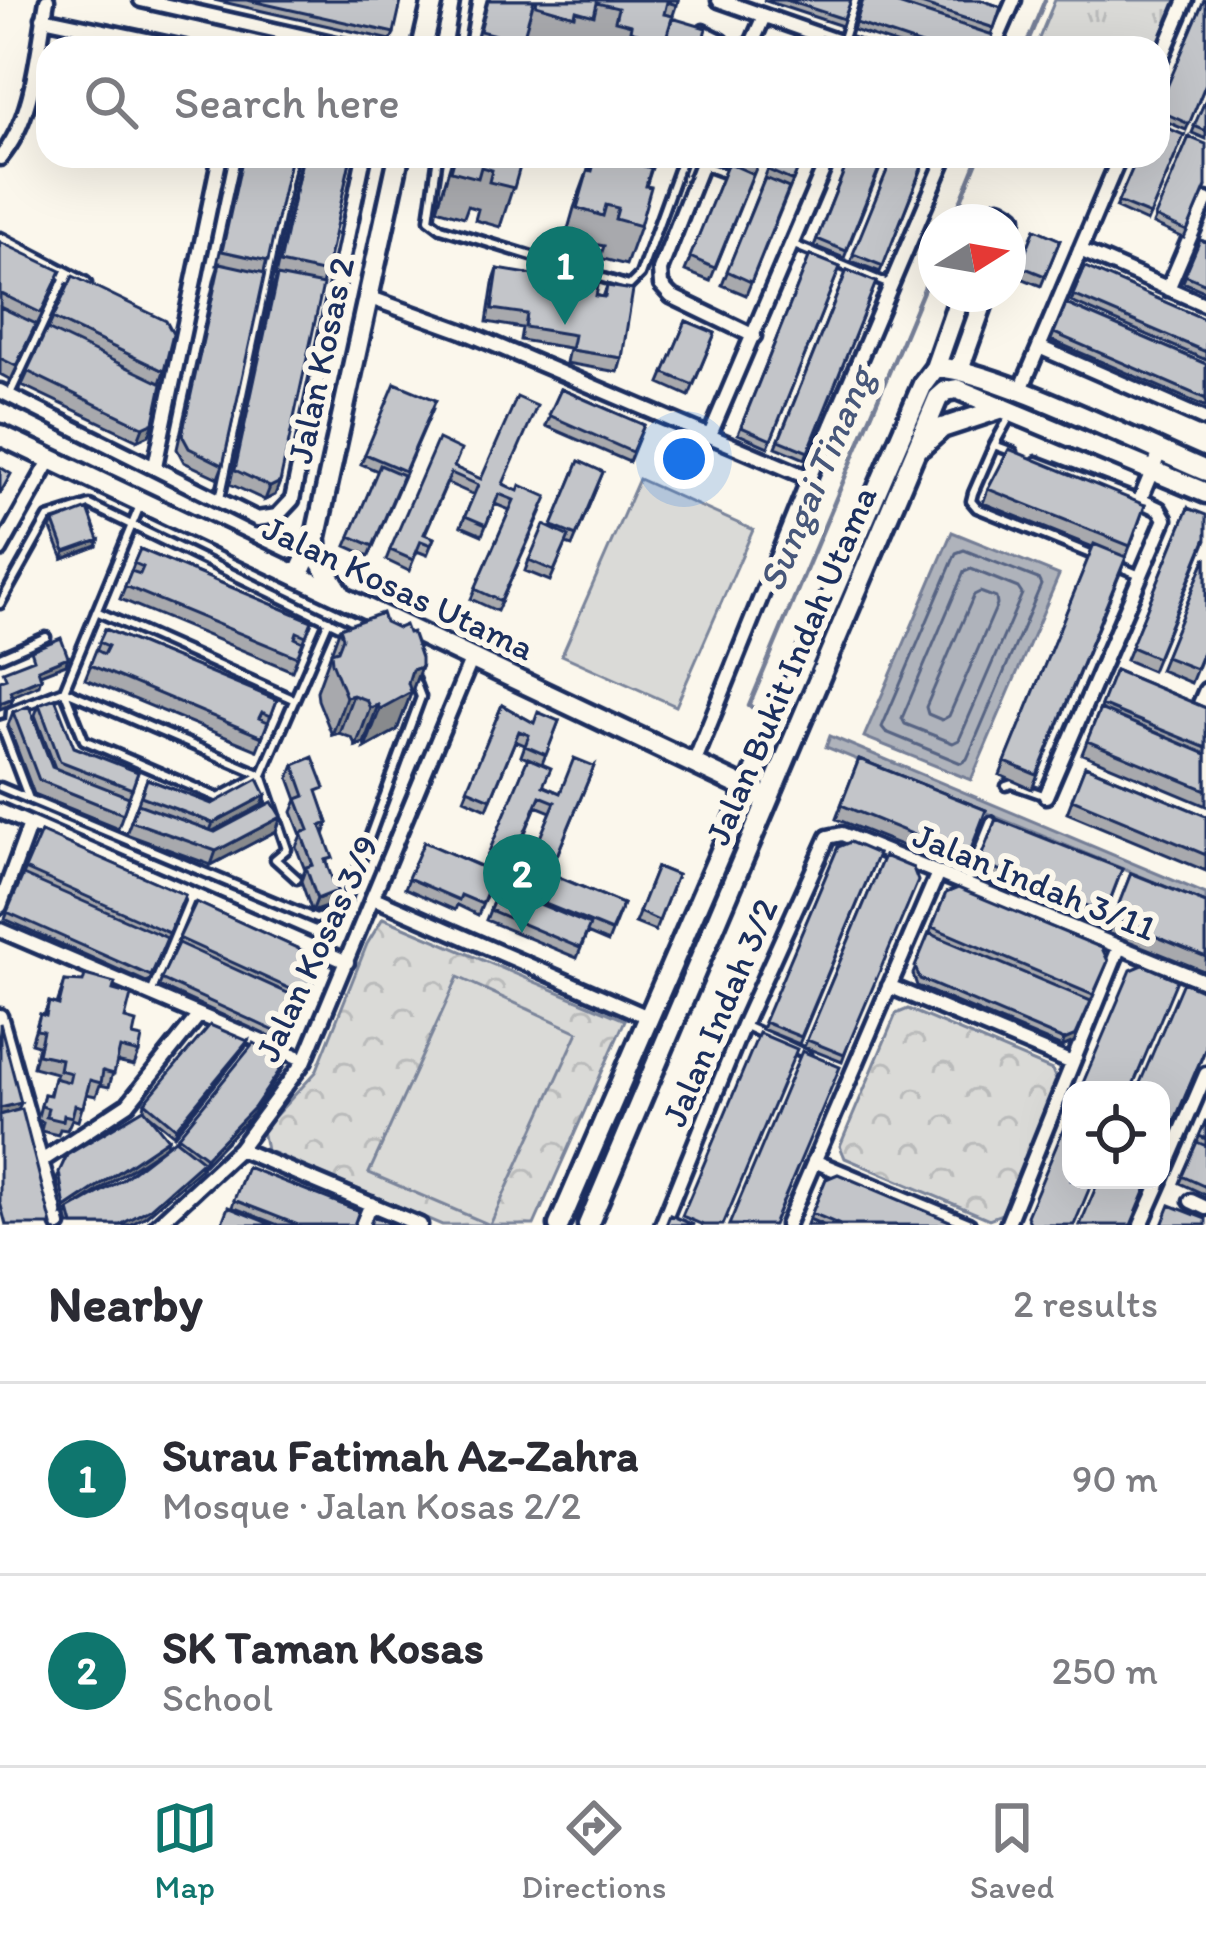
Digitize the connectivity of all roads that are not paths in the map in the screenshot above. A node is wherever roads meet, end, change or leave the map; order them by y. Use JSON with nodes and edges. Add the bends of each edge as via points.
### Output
{"nodes":[{"id":1,"x":46,"y":0,"type":"edge"},
{"id":2,"x":141,"y":0,"type":"edge"},
{"id":3,"x":433,"y":0,"type":"edge"},
{"id":4,"x":466,"y":0,"type":"edge"},
{"id":5,"x":719,"y":0,"type":"edge"},
{"id":6,"x":855,"y":0,"type":"edge"},
{"id":7,"x":1013,"y":0,"type":"edge"},
{"id":8,"x":1186,"y":0,"type":"edge"},
{"id":9,"x":174,"y":4,"type":"edge"},
{"id":10,"x":764,"y":16,"type":"junction"},
{"id":11,"x":44,"y":18,"type":"junction"},
{"id":12,"x":692,"y":26,"type":"edge"},
{"id":13,"x":40,"y":36,"type":"edge"},
{"id":14,"x":129,"y":36,"type":"edge"},
{"id":15,"x":304,"y":36,"type":"edge"},
{"id":16,"x":425,"y":36,"type":"edge"},
{"id":17,"x":460,"y":36,"type":"edge"},
{"id":18,"x":716,"y":36,"type":"edge"},
{"id":19,"x":755,"y":36,"type":"edge"},
{"id":20,"x":823,"y":36,"type":"edge"},
{"id":21,"x":850,"y":36,"type":"edge"},
{"id":22,"x":998,"y":36,"type":"edge"},
{"id":23,"x":1170,"y":38,"type":"edge"},
{"id":24,"x":36,"y":55,"type":"edge"},
{"id":25,"x":0,"y":158,"type":"edge"},
{"id":26,"x":217,"y":168,"type":"edge"},
{"id":27,"x":289,"y":168,"type":"edge"},
{"id":28,"x":361,"y":168,"type":"edge"},
{"id":29,"x":396,"y":168,"type":"edge"},
{"id":30,"x":436,"y":168,"type":"edge"},
{"id":31,"x":678,"y":168,"type":"edge"},
{"id":32,"x":701,"y":168,"type":"edge"},
{"id":33,"x":720,"y":168,"type":"edge"},
{"id":34,"x":824,"y":168,"type":"edge"},
{"id":35,"x":941,"y":168,"type":"edge"},
{"id":36,"x":1115,"y":168,"type":"edge"},
{"id":37,"x":745,"y":181,"type":"edge"},
{"id":38,"x":1206,"y":200,"type":"edge"},
{"id":39,"x":0,"y":240,"type":"edge"},
{"id":40,"x":791,"y":244,"type":"junction"},
{"id":41,"x":1080,"y":250,"type":"junction"},
{"id":42,"x":66,"y":275,"type":"junction"},
{"id":43,"x":890,"y":286,"type":"junction"},
{"id":44,"x":1168,"y":289,"type":"junction"},
{"id":45,"x":105,"y":296,"type":"edge"},
{"id":46,"x":368,"y":297,"type":"junction"},
{"id":47,"x":1206,"y":305,"type":"edge"},
{"id":48,"x":954,"y":312,"type":"edge"},
{"id":49,"x":980,"y":312,"type":"edge"},
{"id":50,"x":20,"y":325,"type":"edge"},
{"id":51,"x":163,"y":327,"type":"edge"},
{"id":52,"x":39,"y":334,"type":"junction"},
{"id":53,"x":754,"y":335,"type":"junction"},
{"id":54,"x":182,"y":337,"type":"junction"},
{"id":55,"x":1039,"y":347,"type":"junction"},
{"id":56,"x":934,"y":368,"type":"junction"},
{"id":57,"x":959,"y":369,"type":"junction"},
{"id":58,"x":151,"y":390,"type":"edge"},
{"id":59,"x":1020,"y":392,"type":"junction"},
{"id":60,"x":5,"y":393,"type":"edge"},
{"id":61,"x":169,"y":399,"type":"junction"},
{"id":62,"x":1007,"y":410,"type":"junction"},
{"id":63,"x":1206,"y":420,"type":"edge"},
{"id":64,"x":0,"y":435,"type":"edge"},
{"id":65,"x":710,"y":436,"type":"junction"},
{"id":66,"x":994,"y":445,"type":"junction"},
{"id":67,"x":1015,"y":452,"type":"edge"},
{"id":68,"x":914,"y":454,"type":"junction"},
{"id":69,"x":51,"y":459,"type":"junction"},
{"id":70,"x":1036,"y":460,"type":"edge"},
{"id":71,"x":1156,"y":461,"type":"junction"},
{"id":72,"x":155,"y":466,"type":"junction"},
{"id":73,"x":1206,"y":471,"type":"edge"},
{"id":74,"x":809,"y":478,"type":"junction"},
{"id":75,"x":1206,"y":493,"type":"edge"},
{"id":76,"x":1140,"y":500,"type":"junction"},
{"id":77,"x":220,"y":501,"type":"junction"},
{"id":78,"x":142,"y":502,"type":"junction"},
{"id":79,"x":132,"y":526,"type":"junction"},
{"id":80,"x":316,"y":536,"type":"junction"},
{"id":81,"x":0,"y":550,"type":"edge"},
{"id":82,"x":262,"y":559,"type":"junction"},
{"id":83,"x":1140,"y":574,"type":"junction"},
{"id":84,"x":298,"y":576,"type":"junction"},
{"id":85,"x":344,"y":598,"type":"junction"},
{"id":86,"x":0,"y":604,"type":"edge"},
{"id":87,"x":96,"y":611,"type":"junction"},
{"id":88,"x":329,"y":620,"type":"junction"},
{"id":89,"x":349,"y":630,"type":"edge"},
{"id":90,"x":46,"y":637,"type":"dead end"},
{"id":91,"x":0,"y":658,"type":"edge"},
{"id":92,"x":472,"y":658,"type":"junction"},
{"id":93,"x":407,"y":661,"type":"edge"},
{"id":94,"x":1102,"y":667,"type":"junction"},
{"id":95,"x":1122,"y":674,"type":"edge"},
{"id":96,"x":64,"y":689,"type":"junction"},
{"id":97,"x":1206,"y":690,"type":"edge"},
{"id":98,"x":1180,"y":698,"type":"edge"},
{"id":99,"x":293,"y":699,"type":"junction"},
{"id":100,"x":1203,"y":708,"type":"edge"},
{"id":101,"x":0,"y":725,"type":"edge"},
{"id":102,"x":1063,"y":761,"type":"junction"},
{"id":103,"x":694,"y":763,"type":"junction"},
{"id":104,"x":1083,"y":770,"type":"edge"},
{"id":105,"x":262,"y":775,"type":"junction"},
{"id":106,"x":1006,"y":786,"type":"dead end"},
{"id":107,"x":0,"y":788,"type":"edge"},
{"id":108,"x":750,"y":790,"type":"junction"},
{"id":109,"x":1046,"y":796,"type":"joint"},
{"id":110,"x":28,"y":799,"type":"junction"},
{"id":111,"x":770,"y":799,"type":"junction"},
{"id":112,"x":0,"y":811,"type":"edge"},
{"id":113,"x":991,"y":821,"type":"edge"},
{"id":114,"x":30,"y":824,"type":"junction"},
{"id":115,"x":842,"y":834,"type":"joint"},
{"id":116,"x":938,"y":873,"type":"junction"},
{"id":117,"x":297,"y":879,"type":"dead end"},
{"id":118,"x":965,"y":884,"type":"junction"},
{"id":119,"x":192,"y":895,"type":"junction"},
{"id":120,"x":374,"y":898,"type":"junction"},
{"id":121,"x":0,"y":906,"type":"edge"},
{"id":122,"x":0,"y":929,"type":"edge"},
{"id":123,"x":1119,"y":948,"type":"junction"},
{"id":124,"x":347,"y":962,"type":"junction"},
{"id":125,"x":1206,"y":982,"type":"edge"},
{"id":126,"x":889,"y":986,"type":"junction"},
{"id":127,"x":151,"y":993,"type":"junction"},
{"id":128,"x":0,"y":1016,"type":"edge"},
{"id":129,"x":199,"y":1016,"type":"junction"},
{"id":130,"x":648,"y":1017,"type":"junction"},
{"id":131,"x":743,"y":1025,"type":"junction"},
{"id":132,"x":808,"y":1055,"type":"edge"},
{"id":133,"x":305,"y":1060,"type":"junction"},
{"id":134,"x":1072,"y":1063,"type":"junction"},
{"id":135,"x":1206,"y":1074,"type":"edge"},
{"id":136,"x":239,"y":1149,"type":"junction"},
{"id":137,"x":1170,"y":1159,"type":"edge"},
{"id":138,"x":814,"y":1161,"type":"junction"},
{"id":139,"x":40,"y":1162,"type":"junction"},
{"id":140,"x":1157,"y":1189,"type":"edge"},
{"id":141,"x":1191,"y":1201,"type":"dead end"},
{"id":142,"x":371,"y":1204,"type":"junction"},
{"id":143,"x":1206,"y":1208,"type":"edge"},
{"id":144,"x":664,"y":1224,"type":"edge"},
{"id":145,"x":59,"y":1225,"type":"edge"},
{"id":146,"x":157,"y":1225,"type":"edge"},
{"id":147,"x":362,"y":1225,"type":"edge"},
{"id":148,"x":420,"y":1225,"type":"edge"},
{"id":149,"x":560,"y":1225,"type":"edge"},
{"id":150,"x":588,"y":1225,"type":"edge"},
{"id":151,"x":787,"y":1225,"type":"edge"},
{"id":152,"x":968,"y":1225,"type":"edge"},
{"id":153,"x":1007,"y":1225,"type":"edge"},
{"id":154,"x":1142,"y":1225,"type":"edge"}],
"edges":[{"from":1,"to":11,"type":"street"},
{"from":2,"to":9,"type":"street"},
{"from":3,"to":16,"type":"street"},
{"from":4,"to":17,"type":"lane"},
{"from":5,"to":10,"type":"street"},
{"from":6,"to":21,"type":"lane"},
{"from":7,"to":22,"type":"street"},
{"from":8,"to":23,"type":"street"},
{"from":9,"to":15,"type":"street"},
{"from":10,"to":19,"type":"street"},
{"from":10,"to":20,"type":"street"},
{"from":11,"to":13,"type":"street"},
{"from":11,"to":14,"type":"street"},
{"from":12,"to":18,"type":"lane"},
{"from":24,"to":25,"type":"street","via":[[25,107]]},
{"from":26,"to":54,"type":"street"},
{"from":27,"to":77,"type":"lane"},
{"from":28,"to":77,"type":"street","via":[[292,500],[277,516],[257,519]]},
{"from":29,"to":46,"type":"street","name":"Jalan Kosas 2"},
{"from":30,"to":31,"type":"lane","via":[[429,220],[441,228],[629,286]]},
{"from":32,"to":53,"type":"street","via":[[661,285]]},
{"from":33,"to":37,"type":"lane"},
{"from":34,"to":40,"type":"street"},
{"from":35,"to":43,"type":"street"},
{"from":36,"to":41,"type":"street"},
{"from":38,"to":44,"type":"street"},
{"from":39,"to":42,"type":"street"},
{"from":40,"to":43,"type":"lane"},
{"from":40,"to":53,"type":"street"},
{"from":41,"to":44,"type":"street"},
{"from":41,"to":55,"type":"street"},
{"from":42,"to":45,"type":"street"},
{"from":42,"to":52,"type":"lane"},
{"from":43,"to":74,"type":"street"},
{"from":44,"to":47,"type":"street"},
{"from":46,"to":65,"type":"street"},
{"from":46,"to":80,"type":"street","name":"Jalan Kosas 2"},
{"from":48,"to":56,"type":"street","name":"Jalan Bukit Indah Utama"},
{"from":49,"to":57,"type":"street"},
{"from":50,"to":52,"type":"lane"},
{"from":51,"to":54,"type":"street"},
{"from":52,"to":60,"type":"lane"},
{"from":53,"to":65,"type":"street"},
{"from":54,"to":61,"type":"street"},
{"from":55,"to":59,"type":"street"},
{"from":55,"to":63,"type":"street"},
{"from":56,"to":57,"type":"street","name":"Jalan Bukit Indah Utama"},
{"from":56,"to":108,"type":"street","name":"Jalan Bukit Indah Utama"},
{"from":57,"to":59,"type":"street","name":"Jalan Bukit Indah Utama"},
{"from":58,"to":61,"type":"lane"},
{"from":59,"to":71,"type":"street","name":"Jalan Bukit Indah Utama"},
{"from":60,"to":72,"type":"street"},
{"from":61,"to":72,"type":"street"},
{"from":62,"to":66,"type":"lane"},
{"from":62,"to":68,"type":"street","via":[[942,428]]},
{"from":62,"to":68,"type":"street","name":"Jalan Bukit Indah Utama","via":[[946,391]]},
{"from":62,"to":71,"type":"street","name":"Jalan Bukit Indah Utama"},
{"from":64,"to":69,"type":"street","name":"Jalan Kosas Utama"},
{"from":65,"to":74,"type":"street"},
{"from":66,"to":67,"type":"lane"},
{"from":66,"to":83,"type":"lane","via":[[973,493],[977,508]]},
{"from":68,"to":111,"type":"street","name":"Jalan Bukit Indah Utama"},
{"from":69,"to":78,"type":"street","name":"Jalan Kosas Utama"},
{"from":69,"to":81,"type":"street"},
{"from":70,"to":76,"type":"lane"},
{"from":71,"to":73,"type":"street","name":"Jalan Bukit Indah Utama"},
{"from":71,"to":75,"type":"street","name":"Jalan Bukit Indah Utama"},
{"from":71,"to":76,"type":"street"},
{"from":72,"to":77,"type":"street"},
{"from":74,"to":103,"type":"street"},
{"from":76,"to":83,"type":"street","via":[[1165,519]]},
{"from":78,"to":79,"type":"lane"},
{"from":78,"to":82,"type":"street","name":"Jalan Kosas Utama"},
{"from":79,"to":86,"type":"lane","via":[[90,506],[48,518]]},
{"from":79,"to":87,"type":"lane"},
{"from":79,"to":88,"type":"lane"},
{"from":80,"to":82,"type":"street"},
{"from":80,"to":84,"type":"street","name":"Jalan Kosas 2"},
{"from":80,"to":85,"type":"street","via":[[317,556]]},
{"from":82,"to":84,"type":"street","name":"Jalan Kosas Utama"},
{"from":83,"to":94,"type":"street"},
{"from":84,"to":85,"type":"street","name":"Jalan Kosas Utama"},
{"from":85,"to":92,"type":"street","name":"Jalan Kosas Utama"},
{"from":87,"to":96,"type":"lane"},
{"from":87,"to":99,"type":"lane"},
{"from":88,"to":89,"type":"lane"},
{"from":88,"to":99,"type":"lane"},
{"from":90,"to":91,"type":"lane"},
{"from":92,"to":103,"type":"street","name":"Jalan Kosas Utama"},
{"from":92,"to":120,"type":"street","name":"Jalan Kosas 3/9"},
{"from":93,"to":110,"type":"lane","via":[[422,697],[344,909],[316,919]]},
{"from":94,"to":95,"type":"street"},
{"from":94,"to":102,"type":"street"},
{"from":96,"to":101,"type":"lane","via":[[11,711],[10,722]]},
{"from":96,"to":105,"type":"lane"},
{"from":96,"to":105,"type":"lane","via":[[84,740],[219,798]]},
{"from":97,"to":100,"type":"street"},
{"from":98,"to":100,"type":"street"},
{"from":99,"to":105,"type":"lane"},
{"from":101,"to":110,"type":"lane"},
{"from":102,"to":104,"type":"street"},
{"from":102,"to":109,"type":"street"},
{"from":103,"to":108,"type":"street","name":"Jalan Kosas Utama"},
{"from":105,"to":117,"type":"lane","via":[[287,849],[275,859]]},
{"from":106,"to":109,"type":"lane"},
{"from":107,"to":110,"type":"lane"},
{"from":108,"to":111,"type":"street","name":"Jalan Kosas Utama"},
{"from":108,"to":130,"type":"street","name":"Jalan Bukit Indah Utama"},
{"from":111,"to":150,"type":"street","name":"Jalan Bukit Indah Utama"},
{"from":112,"to":114,"type":"street"},
{"from":113,"to":118,"type":"lane"},
{"from":114,"to":119,"type":"street"},
{"from":114,"to":121,"type":"street"},
{"from":115,"to":116,"type":"street","name":"Jalan Indah 3/11"},
{"from":115,"to":131,"type":"street","name":"Jalan Indah 3/2","via":[[828,838]]},
{"from":116,"to":118,"type":"street","name":"Jalan Indah 3/11"},
{"from":116,"to":126,"type":"street"},
{"from":118,"to":123,"type":"street","name":"Jalan Indah 3/11"},
{"from":119,"to":124,"type":"street"},
{"from":119,"to":127,"type":"lane"},
{"from":120,"to":124,"type":"street","name":"Jalan Kosas 3/9"},
{"from":120,"to":130,"type":"street"},
{"from":122,"to":127,"type":"street"},
{"from":123,"to":125,"type":"street","name":"Jalan Indah 3/11"},
{"from":123,"to":134,"type":"street"},
{"from":124,"to":133,"type":"street","name":"Jalan Kosas 3/9"},
{"from":126,"to":134,"type":"street"},
{"from":126,"to":138,"type":"street"},
{"from":127,"to":129,"type":"street"},
{"from":128,"to":139,"type":"street"},
{"from":129,"to":133,"type":"street"},
{"from":129,"to":139,"type":"street","via":[[128,1104]]},
{"from":130,"to":149,"type":"street","name":"Jalan Bukit Indah Utama"},
{"from":131,"to":132,"type":"lane"},
{"from":131,"to":144,"type":"street","name":"Jalan Indah 3/2"},
{"from":133,"to":136,"type":"street","name":"Jalan Kosas 3/9"},
{"from":134,"to":153,"type":"street"},
{"from":135,"to":137,"type":"street"},
{"from":136,"to":142,"type":"street"},
{"from":136,"to":146,"type":"street","name":"Jalan Kosas 3/9"},
{"from":138,"to":151,"type":"street"},
{"from":138,"to":152,"type":"street"},
{"from":139,"to":145,"type":"street"},
{"from":140,"to":154,"type":"street"},
{"from":141,"to":143,"type":"street"},
{"from":142,"to":147,"type":"street"},
{"from":142,"to":148,"type":"street"}]}
